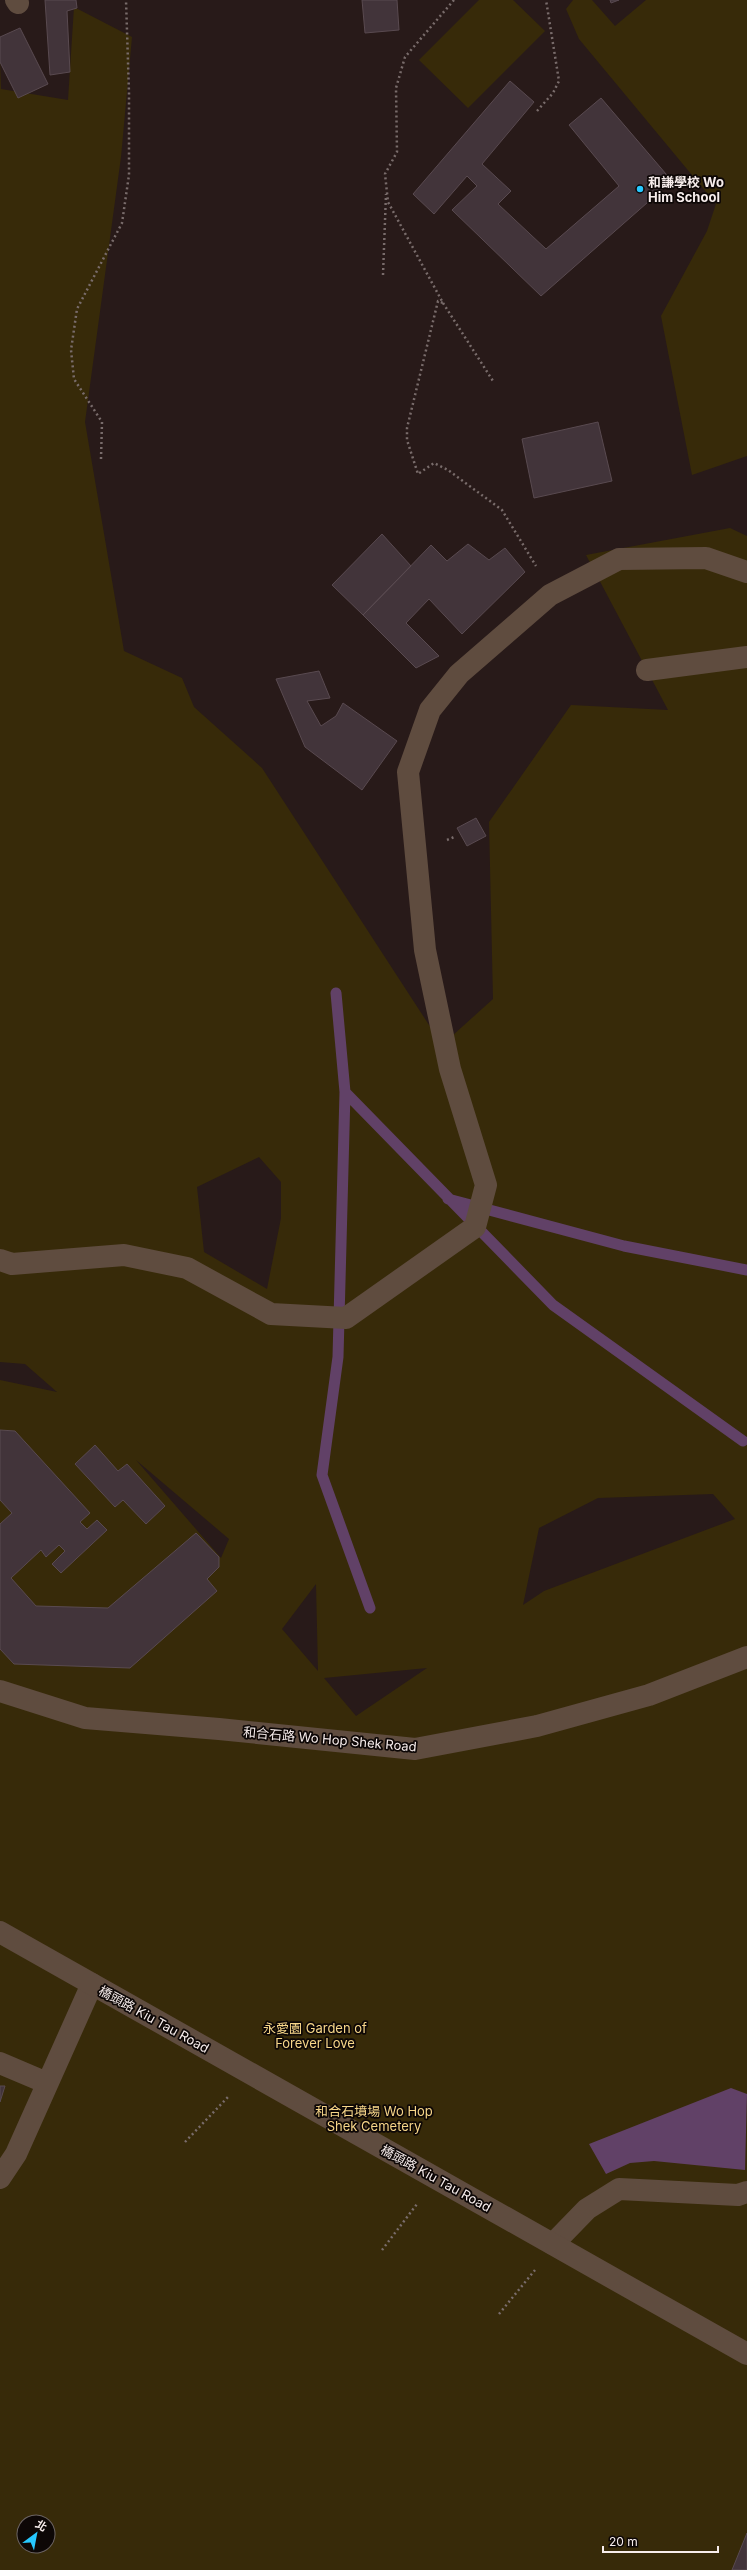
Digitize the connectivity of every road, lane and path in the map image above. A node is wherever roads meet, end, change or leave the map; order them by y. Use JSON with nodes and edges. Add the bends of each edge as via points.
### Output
{"nodes":[{"id":1,"x":126,"y":0,"type":"edge"},
{"id":2,"x":454,"y":0,"type":"edge"},
{"id":3,"x":546,"y":0,"type":"edge"},
{"id":4,"x":537,"y":111,"type":"dead end"},
{"id":5,"x":386,"y":189,"type":"junction"},
{"id":6,"x":383,"y":275,"type":"dead end"},
{"id":7,"x":443,"y":303,"type":"junction"},
{"id":8,"x":492,"y":381,"type":"dead end"},
{"id":9,"x":101,"y":459,"type":"dead end"},
{"id":10,"x":747,"y":572,"type":"edge"},
{"id":11,"x":550,"y":595,"type":"junction"},
{"id":12,"x":747,"y":657,"type":"edge"},
{"id":13,"x":647,"y":670,"type":"dead end"},
{"id":14,"x":0,"y":1260,"type":"edge"},
{"id":15,"x":747,"y":1657,"type":"edge"},
{"id":16,"x":0,"y":1690,"type":"edge"},
{"id":17,"x":0,"y":1932,"type":"edge"},
{"id":18,"x":92,"y":1984,"type":"junction"},
{"id":19,"x":0,"y":2063,"type":"edge"},
{"id":20,"x":48,"y":2083,"type":"junction"},
{"id":21,"x":233,"y":2092,"type":"dead end"},
{"id":22,"x":185,"y":2142,"type":"dead end"},
{"id":23,"x":0,"y":2178,"type":"edge"},
{"id":24,"x":747,"y":2192,"type":"edge"},
{"id":25,"x":420,"y":2201,"type":"dead end"},
{"id":26,"x":553,"y":2244,"type":"junction"},
{"id":27,"x":382,"y":2250,"type":"dead end"},
{"id":28,"x":538,"y":2267,"type":"dead end"},
{"id":29,"x":499,"y":2314,"type":"dead end"},
{"id":30,"x":747,"y":2354,"type":"edge"}],
"edges":[{"from":1,"to":9,"type":"path","via":[[130,93],[128,175],[122,224],[76,309],[71,350],[74,379],[102,422]]},
{"from":2,"to":5,"type":"path","via":[[405,57],[396,88],[397,152],[385,174]]},
{"from":3,"to":4,"type":"path","via":[[559,81],[553,93]]},
{"from":5,"to":6,"type":"path"},
{"from":5,"to":7,"type":"path","via":[[388,202]]},
{"from":7,"to":8,"type":"path"},
{"from":7,"to":11,"type":"path","via":[[438,301],[407,428],[407,440],[418,474],[434,462],[502,510],[543,577]]},
{"from":10,"to":11,"type":"street","via":[[706,558],[619,559]]},
{"from":11,"to":14,"type":"street","via":[[459,674],[430,710],[408,772],[425,950],[450,1070],[486,1185],[475,1227],[346,1318],[271,1314],[187,1268],[124,1254],[12,1264]]},
{"from":12,"to":13,"type":"street"},
{"from":15,"to":16,"type":"street","name":"和合石路 Wo Hop Shek Road","via":[[649,1695],[537,1726],[415,1749],[219,1728],[85,1718]]},
{"from":17,"to":18,"type":"street","name":"橋頭路 Kiu Tau Road"},
{"from":18,"to":20,"type":"street"},
{"from":18,"to":26,"type":"street","name":"橋頭路 Kiu Tau Road"},
{"from":19,"to":20,"type":"street"},
{"from":20,"to":23,"type":"street","via":[[16,2154]]},
{"from":21,"to":22,"type":"path"},
{"from":24,"to":26,"type":"street","via":[[738,2195],[618,2189],[587,2209]]},
{"from":25,"to":27,"type":"path"},
{"from":26,"to":30,"type":"street","name":"橋頭路 Kiu Tau Road"},
{"from":28,"to":29,"type":"path"}]}
